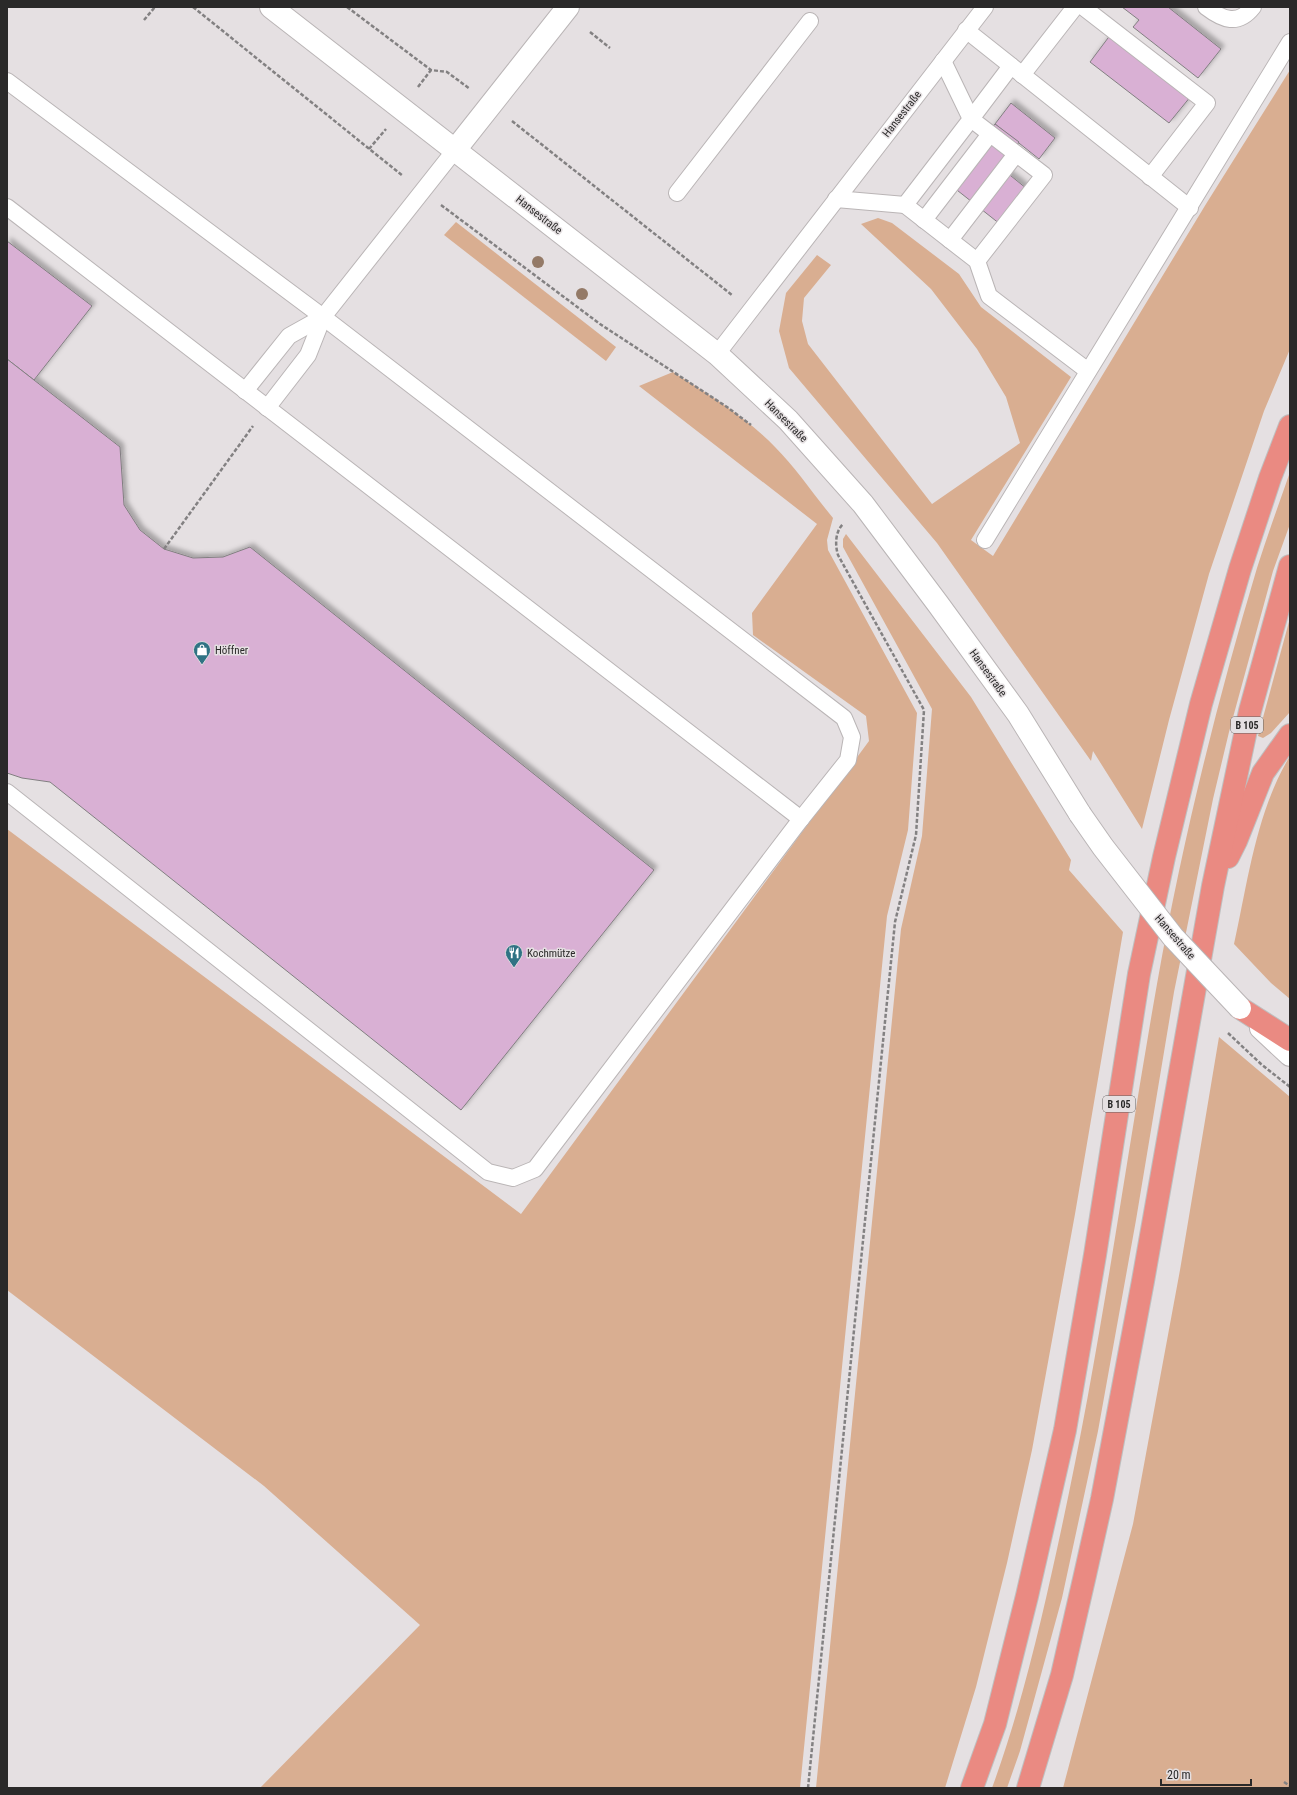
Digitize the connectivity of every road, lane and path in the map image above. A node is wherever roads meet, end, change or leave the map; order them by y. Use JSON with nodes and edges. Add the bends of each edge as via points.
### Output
{"nodes":[{"id":1,"x":155,"y":7,"type":"edge"},
{"id":2,"x":271,"y":7,"type":"edge"},
{"id":3,"x":347,"y":7,"type":"edge"},
{"id":4,"x":568,"y":7,"type":"edge"},
{"id":5,"x":985,"y":7,"type":"edge"},
{"id":6,"x":1076,"y":7,"type":"edge"},
{"id":7,"x":1083,"y":7,"type":"edge"},
{"id":8,"x":1206,"y":7,"type":"edge"},
{"id":9,"x":1252,"y":7,"type":"edge"},
{"id":10,"x":144,"y":20,"type":"dead end"},
{"id":11,"x":810,"y":21,"type":"dead end"},
{"id":12,"x":966,"y":30,"type":"junction"},
{"id":13,"x":590,"y":32,"type":"dead end"},
{"id":14,"x":1290,"y":42,"type":"edge"},
{"id":15,"x":610,"y":48,"type":"dead end"},
{"id":16,"x":943,"y":60,"type":"junction"},
{"id":17,"x":431,"y":70,"type":"dead end"},
{"id":18,"x":1016,"y":70,"type":"junction"},
{"id":19,"x":7,"y":81,"type":"edge"},
{"id":20,"x":971,"y":119,"type":"junction"},
{"id":21,"x":990,"y":134,"type":"junction"},
{"id":22,"x":538,"y":141,"type":"dead end"},
{"id":23,"x":455,"y":150,"type":"junction"},
{"id":24,"x":1016,"y":154,"type":"junction"},
{"id":25,"x":1150,"y":177,"type":"junction"},
{"id":26,"x":677,"y":193,"type":"dead end"},
{"id":27,"x":836,"y":199,"type":"junction"},
{"id":28,"x":904,"y":205,"type":"junction"},
{"id":29,"x":7,"y":208,"type":"edge"},
{"id":30,"x":1190,"y":208,"type":"junction"},
{"id":31,"x":924,"y":220,"type":"junction"},
{"id":32,"x":950,"y":240,"type":"junction"},
{"id":33,"x":977,"y":261,"type":"junction"},
{"id":34,"x":751,"y":310,"type":"junction"},
{"id":35,"x":323,"y":317,"type":"junction"},
{"id":36,"x":717,"y":354,"type":"junction"},
{"id":37,"x":1088,"y":371,"type":"junction"},
{"id":38,"x":673,"y":372,"type":"dead end"},
{"id":39,"x":245,"y":391,"type":"junction"},
{"id":40,"x":267,"y":408,"type":"junction"},
{"id":41,"x":753,"y":426,"type":"dead end"},
{"id":42,"x":1290,"y":426,"type":"edge"},
{"id":43,"x":838,"y":518,"type":"dead end"},
{"id":44,"x":985,"y":540,"type":"dead end"},
{"id":45,"x":164,"y":549,"type":"dead end"},
{"id":46,"x":1290,"y":566,"type":"edge"},
{"id":47,"x":1290,"y":735,"type":"edge"},
{"id":48,"x":7,"y":792,"type":"edge"},
{"id":49,"x":800,"y":819,"type":"junction"},
{"id":50,"x":1213,"y":886,"type":"junction"},
{"id":51,"x":1240,"y":1008,"type":"junction"},
{"id":52,"x":1290,"y":1040,"type":"edge"},
{"id":53,"x":1290,"y":1055,"type":"edge"},
{"id":54,"x":1284,"y":1782,"type":"dead end"},
{"id":55,"x":1290,"y":1786,"type":"edge"},
{"id":56,"x":808,"y":1788,"type":"edge"},
{"id":57,"x":972,"y":1788,"type":"edge"},
{"id":58,"x":1028,"y":1788,"type":"edge"}],
"edges":[{"from":1,"to":10,"type":"path"},
{"from":2,"to":23,"type":"street","name":"Hansestraße"},
{"from":3,"to":17,"type":"path"},
{"from":4,"to":23,"type":"street"},
{"from":5,"to":12,"type":"lane","name":"Hansestraße"},
{"from":6,"to":18,"type":"lane"},
{"from":7,"to":25,"type":"lane","via":[[1207,103]]},
{"from":8,"to":9,"type":"lane","via":[[1230,20],[1245,16]]},
{"from":11,"to":26,"type":"lane"},
{"from":12,"to":16,"type":"lane","name":"Hansestraße"},
{"from":12,"to":18,"type":"lane"},
{"from":13,"to":15,"type":"path"},
{"from":14,"to":30,"type":"lane"},
{"from":16,"to":20,"type":"lane"},
{"from":16,"to":27,"type":"lane","name":"Hansestraße"},
{"from":18,"to":20,"type":"lane"},
{"from":18,"to":25,"type":"lane"},
{"from":19,"to":35,"type":"lane"},
{"from":20,"to":21,"type":"lane"},
{"from":20,"to":28,"type":"lane"},
{"from":21,"to":24,"type":"lane"},
{"from":21,"to":31,"type":"lane"},
{"from":22,"to":34,"type":"path"},
{"from":23,"to":35,"type":"lane"},
{"from":23,"to":36,"type":"street","name":"Hansestraße"},
{"from":24,"to":32,"type":"lane"},
{"from":24,"to":33,"type":"lane","via":[[1044,176]]},
{"from":25,"to":30,"type":"lane"},
{"from":27,"to":28,"type":"lane"},
{"from":27,"to":34,"type":"lane","name":"Hansestraße"},
{"from":28,"to":31,"type":"lane"},
{"from":29,"to":39,"type":"lane"},
{"from":30,"to":37,"type":"lane"},
{"from":31,"to":32,"type":"lane"},
{"from":32,"to":33,"type":"lane"},
{"from":33,"to":37,"type":"lane","via":[[989,296]]},
{"from":34,"to":36,"type":"lane","name":"Hansestraße"},
{"from":35,"to":39,"type":"lane","via":[[289,336]]},
{"from":35,"to":40,"type":"lane","via":[[308,355]]},
{"from":35,"to":49,"type":"lane","via":[[844,718],[852,738],[848,760]]},
{"from":36,"to":51,"type":"street","name":"Hansestraße","bridge":true,"via":[[788,420],[863,504],[1018,714],[1080,814],[1112,859],[1173,937]]},
{"from":37,"to":44,"type":"lane"},
{"from":38,"to":41,"type":"path"},
{"from":39,"to":40,"type":"lane"},
{"from":40,"to":45,"type":"path"},
{"from":40,"to":49,"type":"lane"},
{"from":42,"to":57,"type":"highway","number":"B 105","via":[[1240,569],[1201,704],[1164,857],[1139,974],[1097,1247],[1065,1430],[995,1724]]},
{"from":43,"to":56,"type":"path","via":[[843,524],[837,535],[838,555],[924,710],[916,835],[895,922]]},
{"from":46,"to":50,"type":"highway","number":"B 105","via":[[1250,711]]},
{"from":47,"to":50,"type":"highway","via":[[1263,773],[1236,841]]},
{"from":48,"to":49,"type":"lane","via":[[488,1172],[513,1178],[535,1169]]},
{"from":50,"to":58,"type":"highway","number":"B 105","via":[[1102,1499],[1062,1675]]},
{"from":51,"to":52,"type":"highway"},
{"from":51,"to":53,"type":"street","name":"Hansestraße"},
{"from":54,"to":55,"type":"path"}]}
